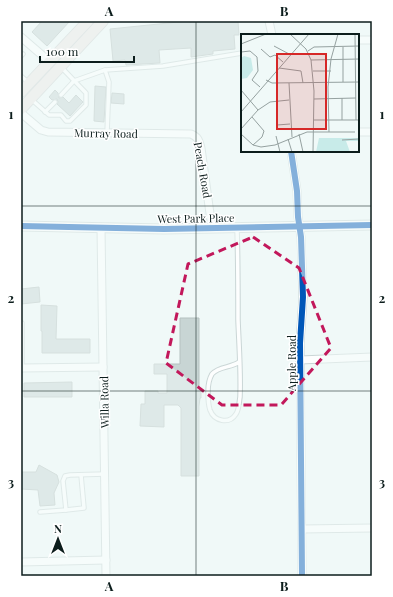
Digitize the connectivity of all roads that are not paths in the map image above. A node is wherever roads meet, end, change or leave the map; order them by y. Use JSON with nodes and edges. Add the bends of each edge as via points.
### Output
{"nodes":[{"id":1,"x":88,"y":21,"type":"edge"},
{"id":2,"x":103,"y":21,"type":"edge"},
{"id":3,"x":269,"y":21,"type":"edge"},
{"id":4,"x":272,"y":34,"type":"edge"},
{"id":5,"x":21,"y":37,"type":"edge"},
{"id":6,"x":359,"y":40,"type":"edge"},
{"id":7,"x":372,"y":40,"type":"edge"},
{"id":8,"x":60,"y":51,"type":"junction"},
{"id":9,"x":241,"y":53,"type":"edge"},
{"id":10,"x":50,"y":62,"type":"junction"},
{"id":11,"x":60,"y":66,"type":"junction"},
{"id":12,"x":105,"y":70,"type":"junction"},
{"id":13,"x":21,"y":76,"type":"edge"},
{"id":14,"x":49,"y":78,"type":"junction"},
{"id":15,"x":74,"y":81,"type":"junction"},
{"id":16,"x":29,"y":84,"type":"junction"},
{"id":17,"x":21,"y":92,"type":"edge"},
{"id":18,"x":61,"y":95,"type":"dead end"},
{"id":19,"x":30,"y":99,"type":"junction"},
{"id":20,"x":55,"y":102,"type":"dead end"},
{"id":21,"x":21,"y":109,"type":"edge"},
{"id":22,"x":45,"y":112,"type":"junction"},
{"id":23,"x":21,"y":113,"type":"edge"},
{"id":24,"x":359,"y":132,"type":"edge"},
{"id":25,"x":372,"y":132,"type":"edge"},
{"id":26,"x":106,"y":133,"type":"junction"},
{"id":27,"x":197,"y":137,"type":"joint"},
{"id":28,"x":291,"y":152,"type":"edge"},
{"id":29,"x":372,"y":225,"type":"edge"},
{"id":30,"x":21,"y":226,"type":"edge"},
{"id":31,"x":300,"y":226,"type":"junction"},
{"id":32,"x":101,"y":228,"type":"junction"},
{"id":33,"x":212,"y":228,"type":"junction"},
{"id":34,"x":237,"y":228,"type":"junction"},
{"id":35,"x":21,"y":324,"type":"edge"},
{"id":36,"x":372,"y":357,"type":"edge"},
{"id":37,"x":300,"y":360,"type":"junction"},
{"id":38,"x":239,"y":362,"type":"junction"},
{"id":39,"x":103,"y":367,"type":"junction"},
{"id":40,"x":21,"y":368,"type":"edge"},
{"id":41,"x":105,"y":474,"type":"junction"},
{"id":42,"x":81,"y":475,"type":"junction"},
{"id":43,"x":66,"y":510,"type":"junction"},
{"id":44,"x":40,"y":512,"type":"dead end"},
{"id":45,"x":372,"y":528,"type":"edge"},
{"id":46,"x":302,"y":529,"type":"junction"},
{"id":47,"x":106,"y":560,"type":"junction"},
{"id":48,"x":21,"y":562,"type":"edge"},
{"id":49,"x":106,"y":576,"type":"edge"},
{"id":50,"x":302,"y":576,"type":"edge"}],
"edges":[{"from":1,"to":8,"type":"main road"},
{"from":2,"to":11,"type":"main road"},
{"from":3,"to":4,"type":"street"},
{"from":5,"to":10,"type":"street"},
{"from":6,"to":7,"type":"street"},
{"from":8,"to":10,"type":"main road"},
{"from":8,"to":11,"type":"main road"},
{"from":9,"to":12,"type":"lane","via":[[163,66]]},
{"from":10,"to":14,"type":"main road"},
{"from":10,"to":16,"type":"main road"},
{"from":11,"to":14,"type":"main road"},
{"from":11,"to":15,"type":"lane"},
{"from":12,"to":15,"type":"lane"},
{"from":12,"to":26,"type":"lane","via":[[109,82]]},
{"from":13,"to":16,"type":"lane"},
{"from":14,"to":19,"type":"main road"},
{"from":15,"to":18,"type":"lane"},
{"from":15,"to":22,"type":"lane","via":[[86,92],[86,105],[70,121],[61,115],[49,115]]},
{"from":16,"to":17,"type":"main road"},
{"from":19,"to":21,"type":"main road"},
{"from":19,"to":22,"type":"lane"},
{"from":20,"to":22,"type":"lane"},
{"from":23,"to":26,"type":"street","name":"Murray Road","via":[[40,130],[48,132]]},
{"from":24,"to":25,"type":"street"},
{"from":26,"to":27,"type":"street","name":"Murray Road","via":[[191,134]]},
{"from":27,"to":33,"type":"street","name":"Peach Road","via":[[201,148]]},
{"from":28,"to":31,"type":"street","name":"Apple Road"},
{"from":29,"to":31,"type":"street","name":"West Park Place"},
{"from":30,"to":32,"type":"street","name":"West Park Place"},
{"from":31,"to":34,"type":"street","name":"West Park Place"},
{"from":31,"to":37,"type":"street","name":"Apple Road","via":[[303,297]]},
{"from":32,"to":33,"type":"street","name":"West Park Place"},
{"from":32,"to":39,"type":"street","name":"Willa Road"},
{"from":33,"to":34,"type":"street","name":"West Park Place"},
{"from":34,"to":38,"type":"lane"},
{"from":35,"to":40,"type":"lane"},
{"from":36,"to":37,"type":"street"},
{"from":37,"to":46,"type":"street","name":"Apple Road"},
{"from":38,"to":38,"type":"lane","via":[[238,410],[232,419],[222,421],[210,412],[208,384],[212,375],[220,368],[234,366]]},
{"from":39,"to":40,"type":"street"},
{"from":39,"to":41,"type":"street","name":"Willa Road"},
{"from":41,"to":42,"type":"lane"},
{"from":41,"to":47,"type":"street","name":"Willa Road"},
{"from":42,"to":43,"type":"lane","via":[[64,477]]},
{"from":42,"to":43,"type":"lane","via":[[84,508]]},
{"from":43,"to":44,"type":"lane"},
{"from":45,"to":46,"type":"street"},
{"from":46,"to":50,"type":"street","name":"Apple Road"},
{"from":47,"to":48,"type":"street"},
{"from":47,"to":49,"type":"street","name":"Willa Road"}]}
